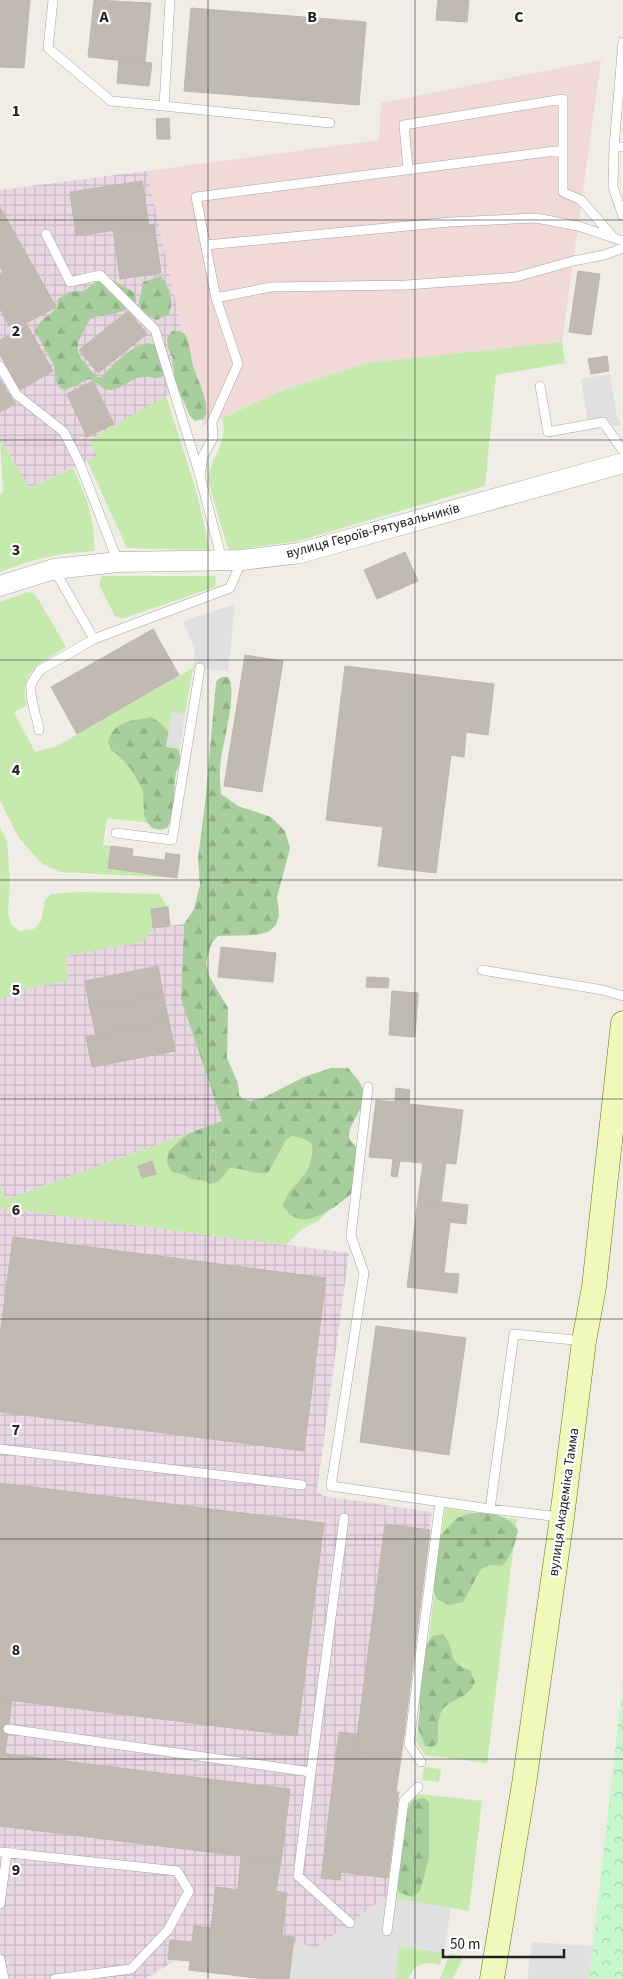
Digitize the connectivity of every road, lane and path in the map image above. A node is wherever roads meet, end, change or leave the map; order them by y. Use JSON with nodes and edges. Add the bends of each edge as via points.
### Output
{"nodes":[{"id":1,"x":53,"y":0,"type":"edge"},
{"id":2,"x":170,"y":0,"type":"edge"},
{"id":3,"x":623,"y":42,"type":"edge"},
{"id":4,"x":164,"y":106,"type":"junction"},
{"id":5,"x":330,"y":122,"type":"dead end"},
{"id":6,"x":618,"y":147,"type":"edge"},
{"id":7,"x":563,"y":150,"type":"junction"},
{"id":8,"x":408,"y":170,"type":"junction"},
{"id":9,"x":623,"y":216,"type":"edge"},
{"id":10,"x":46,"y":234,"type":"dead end"},
{"id":11,"x":613,"y":238,"type":"junction"},
{"id":12,"x":623,"y":241,"type":"edge"},
{"id":13,"x":206,"y":245,"type":"junction"},
{"id":14,"x":623,"y":248,"type":"edge"},
{"id":15,"x":216,"y":298,"type":"junction"},
{"id":16,"x":0,"y":366,"type":"edge"},
{"id":17,"x":540,"y":386,"type":"dead end"},
{"id":18,"x":623,"y":451,"type":"edge"},
{"id":19,"x":623,"y":462,"type":"edge"},
{"id":20,"x":200,"y":476,"type":"junction"},
{"id":21,"x":222,"y":560,"type":"junction"},
{"id":22,"x":242,"y":560,"type":"junction"},
{"id":23,"x":118,"y":562,"type":"junction"},
{"id":24,"x":54,"y":569,"type":"junction"},
{"id":25,"x":0,"y":586,"type":"edge"},
{"id":26,"x":94,"y":639,"type":"junction"},
{"id":27,"x":200,"y":668,"type":"dead end"},
{"id":28,"x":39,"y":730,"type":"dead end"},
{"id":29,"x":116,"y":834,"type":"dead end"},
{"id":30,"x":482,"y":970,"type":"dead end"},
{"id":31,"x":623,"y":996,"type":"edge"},
{"id":32,"x":623,"y":1023,"type":"edge"},
{"id":33,"x":368,"y":1087,"type":"dead end"},
{"id":34,"x":584,"y":1341,"type":"junction"},
{"id":35,"x":0,"y":1449,"type":"edge"},
{"id":36,"x":302,"y":1484,"type":"dead end"},
{"id":37,"x":440,"y":1502,"type":"junction"},
{"id":38,"x":490,"y":1509,"type":"junction"},
{"id":39,"x":562,"y":1517,"type":"junction"},
{"id":40,"x":344,"y":1518,"type":"dead end"},
{"id":41,"x":8,"y":1729,"type":"dead end"},
{"id":42,"x":420,"y":1762,"type":"dead end"},
{"id":43,"x":311,"y":1772,"type":"junction"},
{"id":44,"x":418,"y":1787,"type":"dead end"},
{"id":45,"x":3,"y":1852,"type":"edge"},
{"id":46,"x":0,"y":1904,"type":"edge"},
{"id":47,"x":350,"y":1923,"type":"dead end"},
{"id":48,"x":387,"y":1931,"type":"dead end"},
{"id":49,"x":0,"y":1959,"type":"edge"},
{"id":50,"x":4,"y":1979,"type":"edge"},
{"id":51,"x":55,"y":1979,"type":"edge"},
{"id":52,"x":492,"y":1979,"type":"edge"}],
"edges":[{"from":1,"to":4,"type":"lane","via":[[48,48],[111,101]]},
{"from":2,"to":4,"type":"lane"},
{"from":3,"to":6,"type":"lane"},
{"from":4,"to":5,"type":"lane"},
{"from":6,"to":9,"type":"lane","via":[[613,187]]},
{"from":7,"to":8,"type":"lane"},
{"from":7,"to":8,"type":"lane","via":[[563,99],[404,125]]},
{"from":7,"to":11,"type":"lane","via":[[563,192],[581,200]]},
{"from":8,"to":13,"type":"lane","via":[[196,197]]},
{"from":10,"to":20,"type":"lane","via":[[70,282],[100,275],[155,330]]},
{"from":11,"to":12,"type":"lane"},
{"from":11,"to":13,"type":"lane","via":[[578,226],[536,218],[450,222]]},
{"from":13,"to":15,"type":"lane"},
{"from":14,"to":15,"type":"lane","via":[[516,277],[398,285],[271,287]]},
{"from":15,"to":20,"type":"lane","via":[[238,364],[212,422],[212,438],[203,456]]},
{"from":16,"to":23,"type":"lane","via":[[18,395],[64,432],[80,464]]},
{"from":17,"to":18,"type":"lane","via":[[548,432],[603,422]]},
{"from":19,"to":22,"type":"street","name":"вулиця Героїв-Рятувальників","via":[[300,553]]},
{"from":20,"to":21,"type":"lane"},
{"from":21,"to":22,"type":"street","name":"вулиця Героїв-Рятувальників"},
{"from":21,"to":23,"type":"street","name":"вулиця Героїв-Рятувальників"},
{"from":22,"to":26,"type":"lane","via":[[230,588]]},
{"from":23,"to":24,"type":"street","name":"вулиця Героїв-Рятувальників"},
{"from":24,"to":25,"type":"street","name":"вулиця Героїв-Рятувальників"},
{"from":24,"to":26,"type":"lane"},
{"from":26,"to":28,"type":"lane","via":[[40,670],[34,678],[32,696]]},
{"from":27,"to":29,"type":"lane","via":[[172,840]]},
{"from":30,"to":31,"type":"lane"},
{"from":32,"to":34,"type":"main road","name":"вулиця Академіка Тамма","via":[[594,1287]]},
{"from":33,"to":37,"type":"lane","via":[[351,1236],[364,1273],[331,1486]]},
{"from":34,"to":38,"type":"lane","via":[[514,1334]]},
{"from":34,"to":39,"type":"main road","name":"вулиця Академіка Тамма"},
{"from":35,"to":36,"type":"lane"},
{"from":37,"to":38,"type":"lane"},
{"from":37,"to":42,"type":"lane","via":[[409,1744]]},
{"from":38,"to":39,"type":"lane"},
{"from":39,"to":52,"type":"main road","name":"вулиця Академіка Тамма"},
{"from":40,"to":43,"type":"lane"},
{"from":41,"to":43,"type":"lane"},
{"from":43,"to":47,"type":"lane","via":[[298,1876]]},
{"from":44,"to":48,"type":"lane","via":[[404,1801]]},
{"from":45,"to":46,"type":"lane"},
{"from":45,"to":51,"type":"lane","via":[[176,1870],[189,1891],[168,1930],[131,1969]]},
{"from":49,"to":50,"type":"lane"}]}
